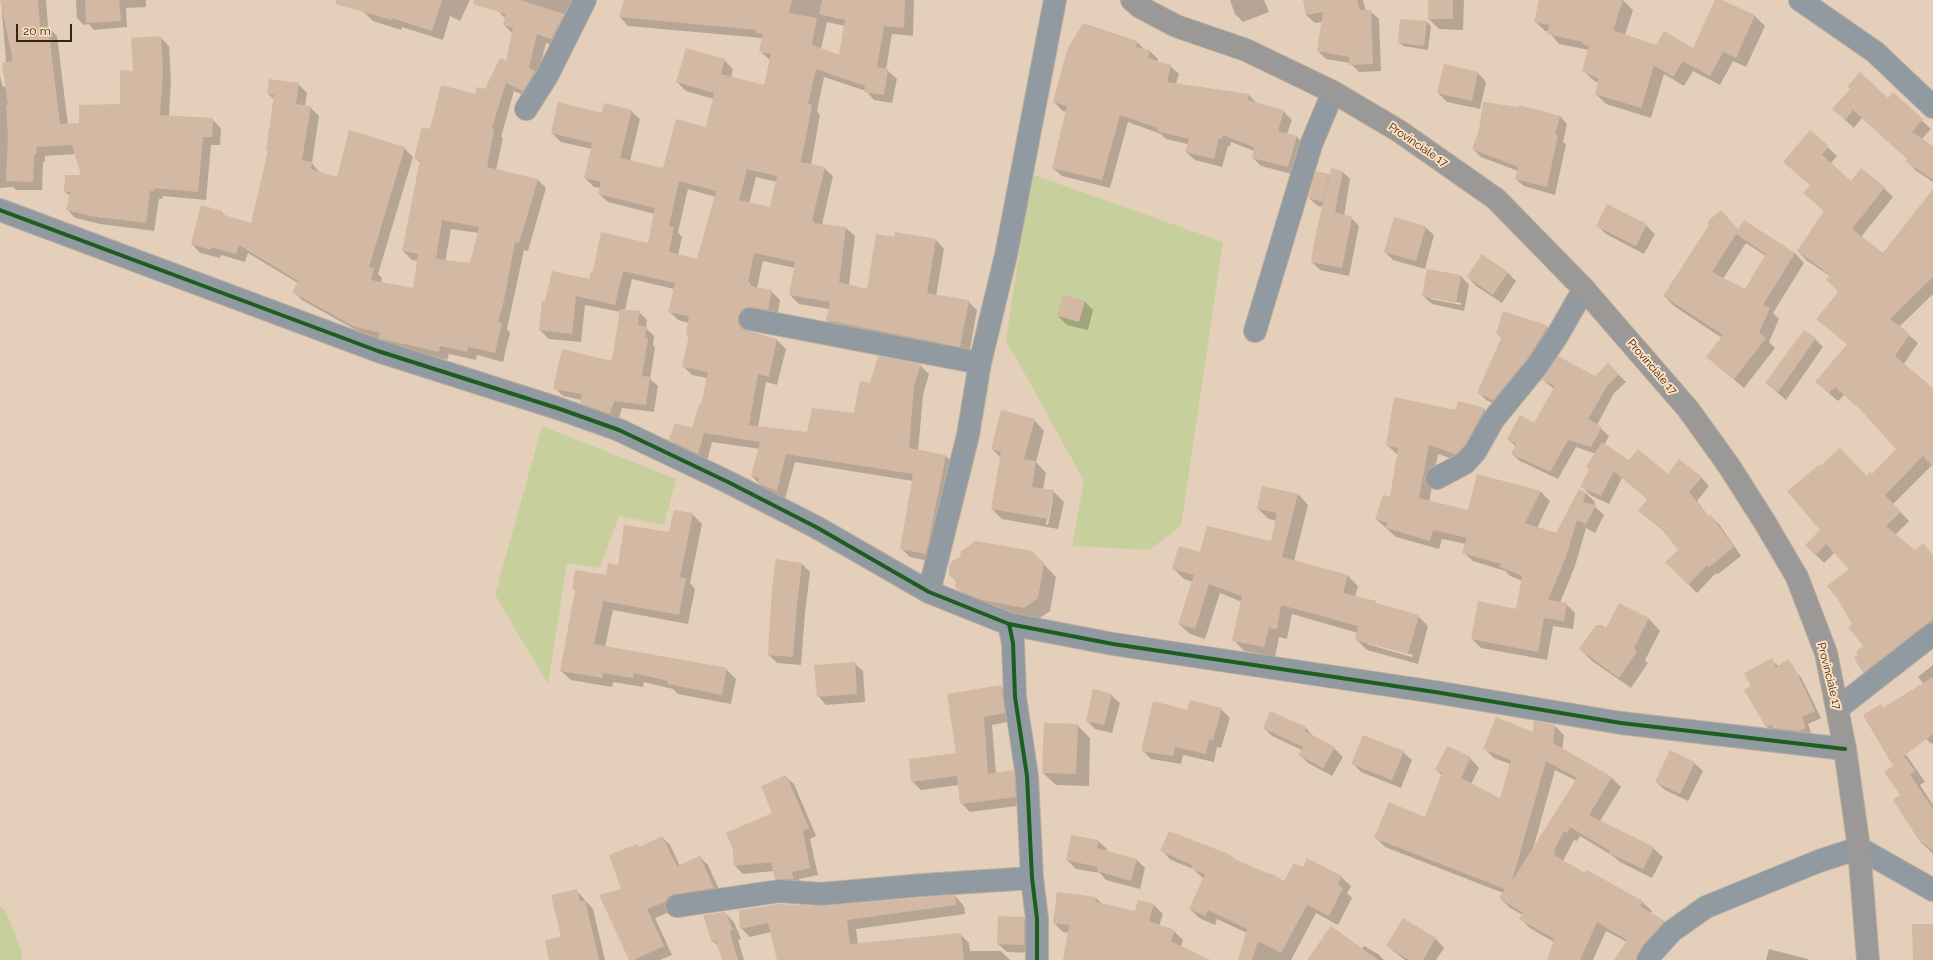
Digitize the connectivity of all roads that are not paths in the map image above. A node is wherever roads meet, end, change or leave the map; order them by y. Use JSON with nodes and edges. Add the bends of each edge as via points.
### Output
{"nodes":[{"id":1,"x":586,"y":0,"type":"edge"},
{"id":2,"x":1055,"y":0,"type":"edge"},
{"id":3,"x":1132,"y":0,"type":"edge"},
{"id":4,"x":1800,"y":0,"type":"edge"},
{"id":5,"x":1333,"y":92,"type":"junction"},
{"id":6,"x":1933,"y":107,"type":"edge"},
{"id":7,"x":526,"y":109,"type":"dead end"},
{"id":8,"x":0,"y":210,"type":"edge"},
{"id":9,"x":1584,"y":289,"type":"junction"},
{"id":10,"x":750,"y":319,"type":"dead end"},
{"id":11,"x":1255,"y":331,"type":"dead end"},
{"id":12,"x":980,"y":363,"type":"junction"},
{"id":13,"x":1437,"y":478,"type":"dead end"},
{"id":14,"x":929,"y":592,"type":"junction"},
{"id":15,"x":1009,"y":624,"type":"junction"},
{"id":16,"x":1933,"y":634,"type":"edge"},
{"id":17,"x":1838,"y":708,"type":"junction"},
{"id":18,"x":1845,"y":749,"type":"junction"},
{"id":19,"x":1859,"y":848,"type":"junction"},
{"id":20,"x":1032,"y":878,"type":"junction"},
{"id":21,"x":1933,"y":890,"type":"edge"},
{"id":22,"x":677,"y":906,"type":"dead end"},
{"id":23,"x":1038,"y":960,"type":"edge"},
{"id":24,"x":1648,"y":960,"type":"edge"},
{"id":25,"x":1868,"y":960,"type":"edge"}],
"edges":[{"from":1,"to":7,"type":"street","via":[[547,76]]},
{"from":2,"to":12,"type":"street","via":[[1006,255]]},
{"from":3,"to":5,"type":"main road","name":"Provinciale 17","via":[[1140,8],[1176,26],[1246,50]]},
{"from":4,"to":6,"type":"street","via":[[1874,52]]},
{"from":5,"to":9,"type":"main road","name":"Provinciale 17","via":[[1399,131],[1496,199]]},
{"from":5,"to":11,"type":"street","via":[[1311,145]]},
{"from":8,"to":14,"type":"street","via":[[378,351],[619,430],[816,527]]},
{"from":9,"to":13,"type":"street","via":[[1537,366],[1493,420],[1475,452],[1465,462]]},
{"from":9,"to":17,"type":"main road","name":"Provinciale 17","via":[[1688,409],[1764,521],[1796,577],[1826,653]]},
{"from":10,"to":12,"type":"street"},
{"from":12,"to":14,"type":"street","via":[[968,436]]},
{"from":14,"to":15,"type":"street"},
{"from":15,"to":18,"type":"street","via":[[1113,644],[1435,692],[1621,723]]},
{"from":15,"to":20,"type":"street","via":[[1013,643],[1015,697],[1027,776]]},
{"from":16,"to":17,"type":"street"},
{"from":17,"to":18,"type":"main road","name":"Provinciale 17"},
{"from":18,"to":19,"type":"main road","name":"Provinciale 17"},
{"from":19,"to":21,"type":"street"},
{"from":19,"to":24,"type":"street","via":[[1706,907],[1672,931]]},
{"from":19,"to":25,"type":"main road","name":"Provinciale 17"},
{"from":20,"to":22,"type":"street","via":[[821,894],[780,891]]},
{"from":20,"to":23,"type":"street"}]}
